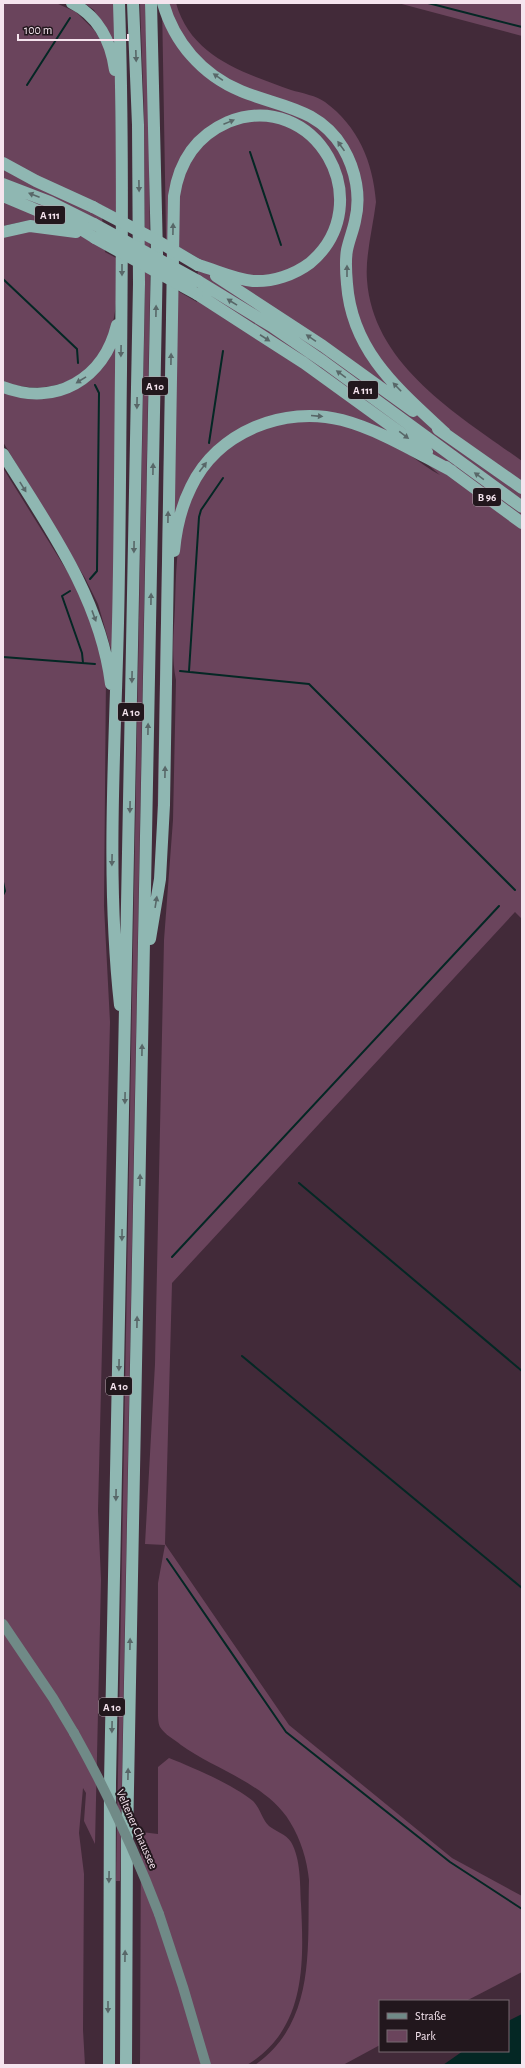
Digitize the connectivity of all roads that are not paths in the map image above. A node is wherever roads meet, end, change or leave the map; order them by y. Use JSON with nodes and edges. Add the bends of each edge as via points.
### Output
{"nodes":[{"id":1,"x":72,"y":3,"type":"edge"},
{"id":2,"x":119,"y":3,"type":"edge"},
{"id":3,"x":133,"y":3,"type":"edge"},
{"id":4,"x":151,"y":3,"type":"edge"},
{"id":5,"x":163,"y":3,"type":"edge"},
{"id":6,"x":121,"y":147,"type":"junction"},
{"id":7,"x":3,"y":163,"type":"edge"},
{"id":8,"x":3,"y":170,"type":"edge"},
{"id":9,"x":36,"y":182,"type":"junction"},
{"id":10,"x":3,"y":184,"type":"edge"},
{"id":11,"x":3,"y":196,"type":"edge"},
{"id":12,"x":3,"y":232,"type":"edge"},
{"id":13,"x":95,"y":238,"type":"junction"},
{"id":14,"x":198,"y":264,"type":"junction"},
{"id":15,"x":122,"y":298,"type":"junction"},
{"id":16,"x":3,"y":387,"type":"edge"},
{"id":17,"x":445,"y":433,"type":"junction"},
{"id":18,"x":3,"y":454,"type":"edge"},
{"id":19,"x":452,"y":471,"type":"junction"},
{"id":20,"x":522,"y":488,"type":"edge"},
{"id":21,"x":522,"y":507,"type":"edge"},
{"id":22,"x":522,"y":523,"type":"edge"},
{"id":23,"x":167,"y":640,"type":"junction"},
{"id":24,"x":114,"y":779,"type":"junction"},
{"id":25,"x":143,"y":982,"type":"junction"},
{"id":26,"x":126,"y":1059,"type":"junction"},
{"id":27,"x":3,"y":1624,"type":"edge"},
{"id":28,"x":109,"y":2065,"type":"edge"},
{"id":29,"x":126,"y":2065,"type":"edge"},
{"id":30,"x":206,"y":2065,"type":"edge"}],
"edges":[{"from":1,"to":6,"type":"highway","via":[[96,23],[113,56]]},
{"from":2,"to":6,"type":"highway"},
{"from":3,"to":26,"type":"highway","number":"A 10","one_way":true,"via":[[138,126],[139,284]]},
{"from":25,"to":4,"type":"highway","number":"A 10","one_way":true,"via":[[157,254]]},
{"from":17,"to":5,"type":"highway","one_way":true,"via":[[382,370],[364,345],[351,313],[347,251],[356,220],[358,198],[356,181],[343,147],[327,128],[311,117],[290,105],[240,90],[203,67],[181,43]]},
{"from":6,"to":15,"type":"highway","one_way":true},
{"from":7,"to":9,"type":"highway"},
{"from":8,"to":9,"type":"highway"},
{"from":9,"to":14,"type":"highway","bridge":true,"via":[[93,207]]},
{"from":21,"to":10,"type":"highway","number":"A 111","one_way":true,"bridge":true,"via":[[273,327],[198,281],[94,224],[50,202]]},
{"from":11,"to":13,"type":"highway","number":"A 111","via":[[74,226]]},
{"from":12,"to":13,"type":"highway","via":[[24,226],[41,226]]},
{"from":13,"to":19,"type":"highway","number":"A 111","one_way":true,"bridge":true,"via":[[197,294],[304,363]]},
{"from":17,"to":14,"type":"highway","one_way":true,"via":[[318,343]]},
{"from":23,"to":14,"type":"highway","one_way":true,"via":[[174,196],[177,178],[186,156],[201,139],[218,126],[238,118],[274,117],[289,122],[312,136],[333,164],[340,191],[337,221],[332,236],[322,250],[300,269],[269,280],[244,279]]},
{"from":15,"to":16,"type":"highway","one_way":true,"via":[[110,346],[101,362],[87,376],[64,388],[46,393],[24,393]]},
{"from":15,"to":24,"type":"highway","one_way":true},
{"from":17,"to":20,"type":"highway"},
{"from":18,"to":24,"type":"highway","one_way":true,"via":[[76,573],[97,625],[110,684]]},
{"from":19,"to":22,"type":"highway","number":"B 96"},
{"from":23,"to":19,"type":"highway","one_way":true,"via":[[175,542],[183,505],[191,485],[206,464],[223,446],[244,432],[283,418],[330,418],[371,431]]},
{"from":25,"to":23,"type":"highway","one_way":true,"via":[[162,855]]},
{"from":24,"to":26,"type":"highway","one_way":true,"via":[[112,915]]},
{"from":29,"to":25,"type":"highway","number":"A 10","one_way":true,"via":[[126,1878]]},
{"from":26,"to":28,"type":"highway","number":"A 10","one_way":true,"via":[[109,1882]]},
{"from":27,"to":30,"type":"main road","name":"Veltener Chaussee","bridge":true,"via":[[74,1733],[130,1841],[159,1914]]}]}
